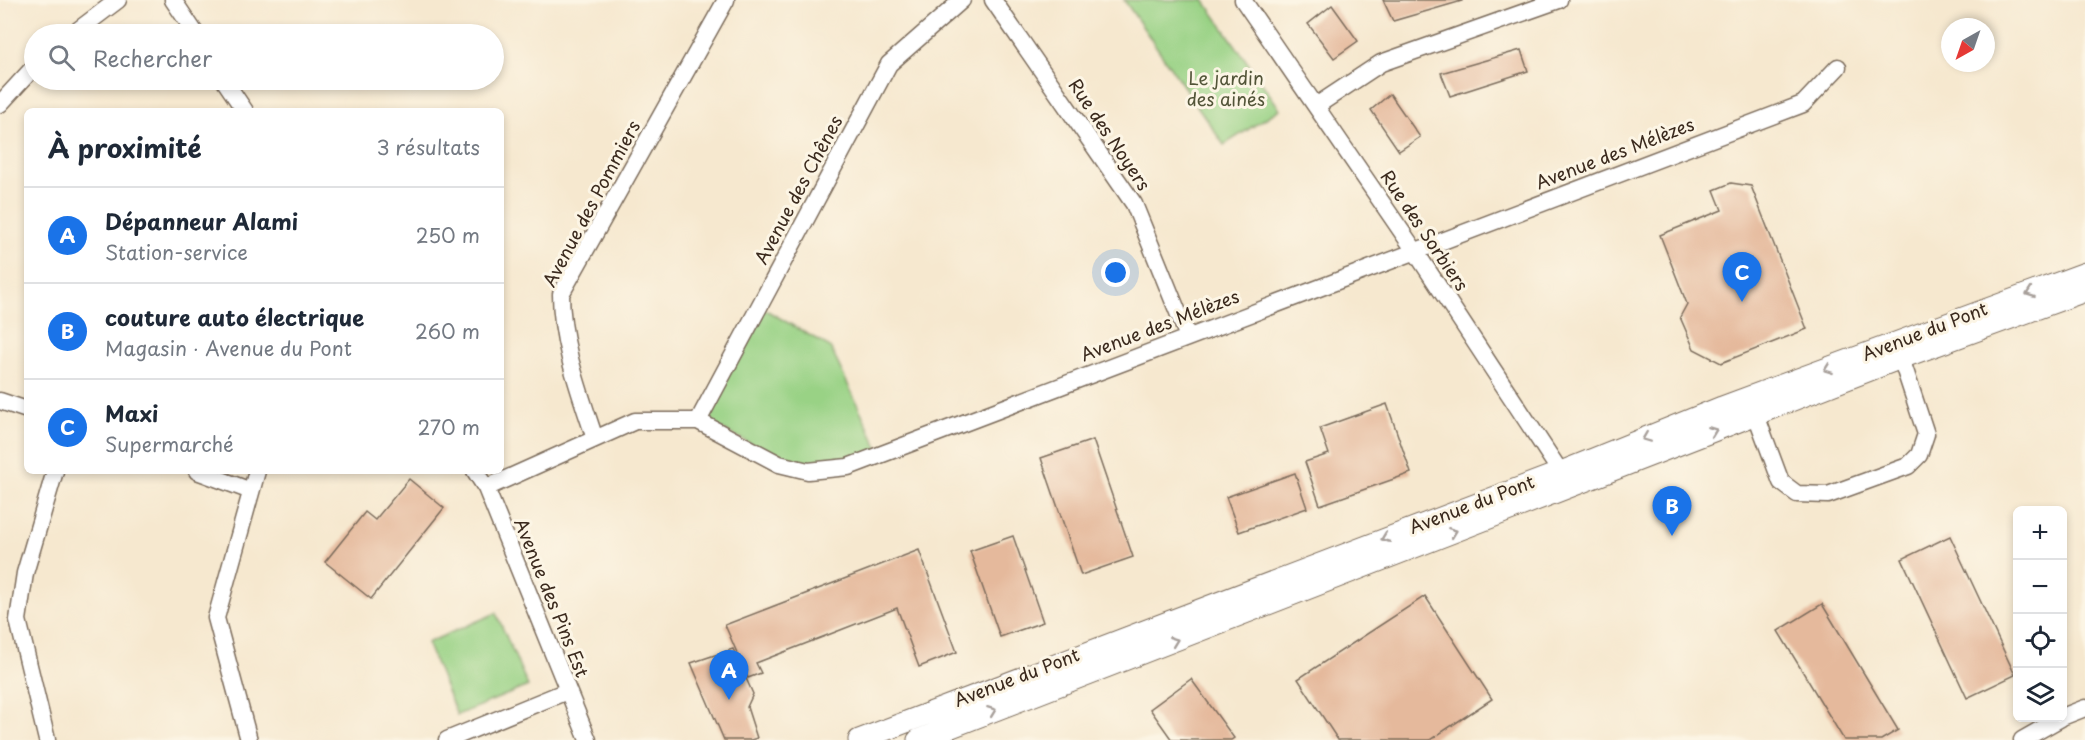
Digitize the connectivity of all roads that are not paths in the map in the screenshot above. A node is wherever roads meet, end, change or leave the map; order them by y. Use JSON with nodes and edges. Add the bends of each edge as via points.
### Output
{"nodes":[{"id":1,"x":118,"y":0,"type":"edge"},
{"id":2,"x":173,"y":0,"type":"edge"},
{"id":3,"x":726,"y":0,"type":"edge"},
{"id":4,"x":962,"y":0,"type":"edge"},
{"id":5,"x":993,"y":0,"type":"edge"},
{"id":6,"x":1243,"y":0,"type":"edge"},
{"id":7,"x":1559,"y":0,"type":"edge"},
{"id":8,"x":86,"y":24,"type":"edge"},
{"id":9,"x":189,"y":24,"type":"edge"},
{"id":10,"x":1838,"y":67,"type":"dead end"},
{"id":11,"x":24,"y":78,"type":"edge"},
{"id":12,"x":231,"y":90,"type":"edge"},
{"id":13,"x":0,"y":104,"type":"edge"},
{"id":14,"x":1316,"y":106,"type":"junction"},
{"id":15,"x":243,"y":108,"type":"edge"},
{"id":16,"x":1415,"y":251,"type":"junction"},
{"id":17,"x":2085,"y":273,"type":"edge"},
{"id":18,"x":2085,"y":291,"type":"edge"},
{"id":19,"x":1188,"y":337,"type":"junction"},
{"id":20,"x":1901,"y":358,"type":"junction"},
{"id":21,"x":0,"y":402,"type":"edge"},
{"id":22,"x":24,"y":409,"type":"edge"},
{"id":23,"x":1756,"y":415,"type":"junction"},
{"id":24,"x":698,"y":421,"type":"junction"},
{"id":25,"x":595,"y":439,"type":"junction"},
{"id":26,"x":54,"y":474,"type":"edge"},
{"id":27,"x":205,"y":474,"type":"edge"},
{"id":28,"x":256,"y":474,"type":"edge"},
{"id":29,"x":477,"y":474,"type":"edge"},
{"id":30,"x":1565,"y":479,"type":"junction"},
{"id":31,"x":486,"y":488,"type":"junction"},
{"id":32,"x":250,"y":491,"type":"junction"},
{"id":33,"x":567,"y":692,"type":"junction"},
{"id":34,"x":2085,"y":708,"type":"edge"},
{"id":35,"x":2067,"y":715,"type":"edge"},
{"id":36,"x":2053,"y":722,"type":"edge"},
{"id":37,"x":47,"y":740,"type":"edge"},
{"id":38,"x":249,"y":740,"type":"edge"},
{"id":39,"x":447,"y":740,"type":"edge"},
{"id":40,"x":588,"y":740,"type":"edge"},
{"id":41,"x":859,"y":740,"type":"edge"},
{"id":42,"x":918,"y":740,"type":"edge"},
{"id":43,"x":2022,"y":740,"type":"edge"}],
"edges":[{"from":1,"to":8,"type":"street"},
{"from":2,"to":9,"type":"street"},
{"from":3,"to":25,"type":"street","name":"Avenue des Pommiers","via":[[561,294],[561,314],[576,381]]},
{"from":4,"to":24,"type":"street","name":"Avenue des Chênes","via":[[889,64]]},
{"from":5,"to":19,"type":"street","name":"Rue des Noyers","via":[[1134,204]]},
{"from":6,"to":14,"type":"street","name":"Rue des Sorbiers"},
{"from":7,"to":14,"type":"street","via":[[1381,63]]},
{"from":10,"to":16,"type":"street","name":"Avenue des Mélèzes","via":[[1803,104]]},
{"from":11,"to":13,"type":"street"},
{"from":12,"to":15,"type":"street"},
{"from":14,"to":16,"type":"street","name":"Rue des Sorbiers"},
{"from":16,"to":19,"type":"street","name":"Avenue des Mélèzes"},
{"from":16,"to":30,"type":"street","name":"Rue des Sorbiers"},
{"from":17,"to":30,"type":"main road","name":"Avenue du Pont","one_way":true,"via":[[1722,407]]},
{"from":18,"to":20,"type":"main road","name":"Avenue du Pont"},
{"from":19,"to":24,"type":"street","name":"Avenue des Mélèzes","via":[[848,467],[808,471],[779,464]]},
{"from":20,"to":23,"type":"main road","name":"Avenue du Pont"},
{"from":20,"to":23,"type":"street","via":[[1926,434],[1919,455],[1908,466],[1828,495],[1797,494],[1781,482]]},
{"from":21,"to":22,"type":"street"},
{"from":30,"to":23,"type":"main road","name":"Avenue du Pont","one_way":true},
{"from":24,"to":25,"type":"street","name":"Avenue des Mélèzes","via":[[635,421]]},
{"from":25,"to":31,"type":"street","name":"Avenue des Mélèzes"},
{"from":26,"to":37,"type":"street","via":[[26,573],[18,620]]},
{"from":27,"to":32,"type":"street"},
{"from":28,"to":32,"type":"street"},
{"from":29,"to":31,"type":"street","name":"Avenue des Pins Est"},
{"from":30,"to":41,"type":"main road","name":"Avenue du Pont","one_way":true},
{"from":42,"to":30,"type":"main road","name":"Avenue du Pont","one_way":true},
{"from":31,"to":33,"type":"street","name":"Avenue des Pins Est"},
{"from":32,"to":38,"type":"street","via":[[216,618]]},
{"from":33,"to":39,"type":"street"},
{"from":33,"to":40,"type":"street","name":"Avenue des Pins Est"},
{"from":34,"to":35,"type":"street"},
{"from":36,"to":43,"type":"street"}]}
